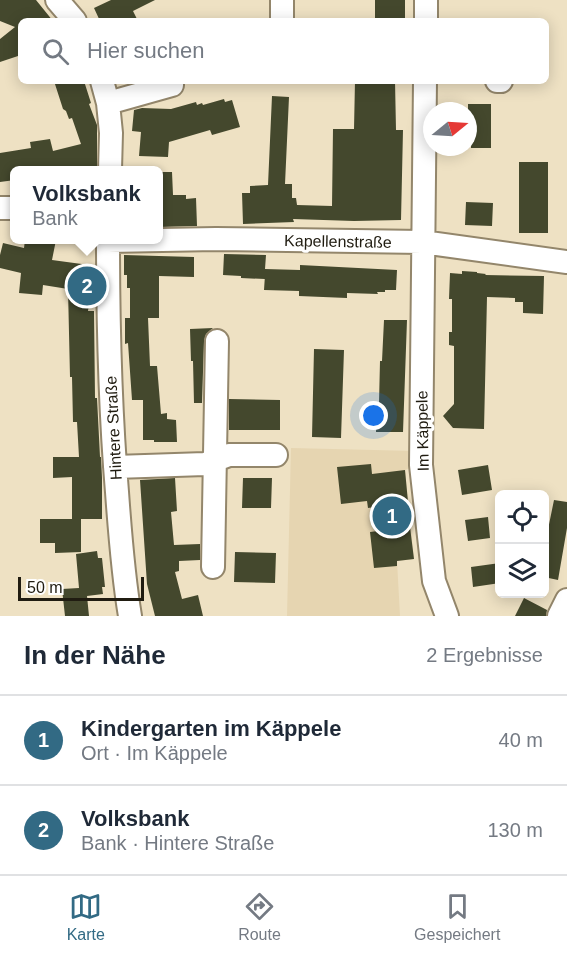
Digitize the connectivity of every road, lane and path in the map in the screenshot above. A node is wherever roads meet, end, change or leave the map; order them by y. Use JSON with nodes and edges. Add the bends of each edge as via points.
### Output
{"nodes":[{"id":1,"x":57,"y":0,"type":"edge"},
{"id":2,"x":282,"y":0,"type":"edge"},
{"id":3,"x":426,"y":0,"type":"edge"},
{"id":4,"x":72,"y":18,"type":"edge"},
{"id":5,"x":282,"y":18,"type":"edge"},
{"id":6,"x":426,"y":18,"type":"edge"},
{"id":7,"x":103,"y":84,"type":"edge"},
{"id":8,"x":425,"y":84,"type":"edge"},
{"id":9,"x":172,"y":85,"type":"dead end"},
{"id":10,"x":108,"y":103,"type":"junction"},
{"id":11,"x":110,"y":166,"type":"edge"},
{"id":12,"x":163,"y":239,"type":"edge"},
{"id":13,"x":422,"y":242,"type":"junction"},
{"id":14,"x":108,"y":244,"type":"edge"},
{"id":15,"x":567,"y":262,"type":"edge"},
{"id":16,"x":217,"y":341,"type":"dead end"},
{"id":17,"x":276,"y":455,"type":"dead end"},
{"id":18,"x":215,"y":459,"type":"junction"},
{"id":19,"x":115,"y":467,"type":"junction"},
{"id":20,"x":213,"y":567,"type":"dead end"},
{"id":21,"x":567,"y":600,"type":"edge"},
{"id":22,"x":130,"y":616,"type":"edge"},
{"id":23,"x":447,"y":616,"type":"edge"},
{"id":24,"x":559,"y":616,"type":"edge"}],
"edges":[{"from":1,"to":4,"type":"street"},
{"from":2,"to":5,"type":"street"},
{"from":3,"to":6,"type":"street"},
{"from":7,"to":10,"type":"street"},
{"from":8,"to":13,"type":"street","name":"Im Käppele"},
{"from":9,"to":10,"type":"street"},
{"from":10,"to":11,"type":"street"},
{"from":12,"to":13,"type":"street","name":"Kapellenstraße"},
{"from":13,"to":15,"type":"street","name":"Kapellenstraße"},
{"from":13,"to":23,"type":"street","name":"Im Käppele","via":[[421,465],[434,581]]},
{"from":14,"to":19,"type":"street","name":"Hintere Straße"},
{"from":16,"to":18,"type":"street"},
{"from":17,"to":18,"type":"street","via":[[229,455]]},
{"from":18,"to":19,"type":"street","via":[[205,464]]},
{"from":18,"to":20,"type":"street"},
{"from":19,"to":22,"type":"street","name":"Hintere Straße"},
{"from":21,"to":24,"type":"street"}]}
